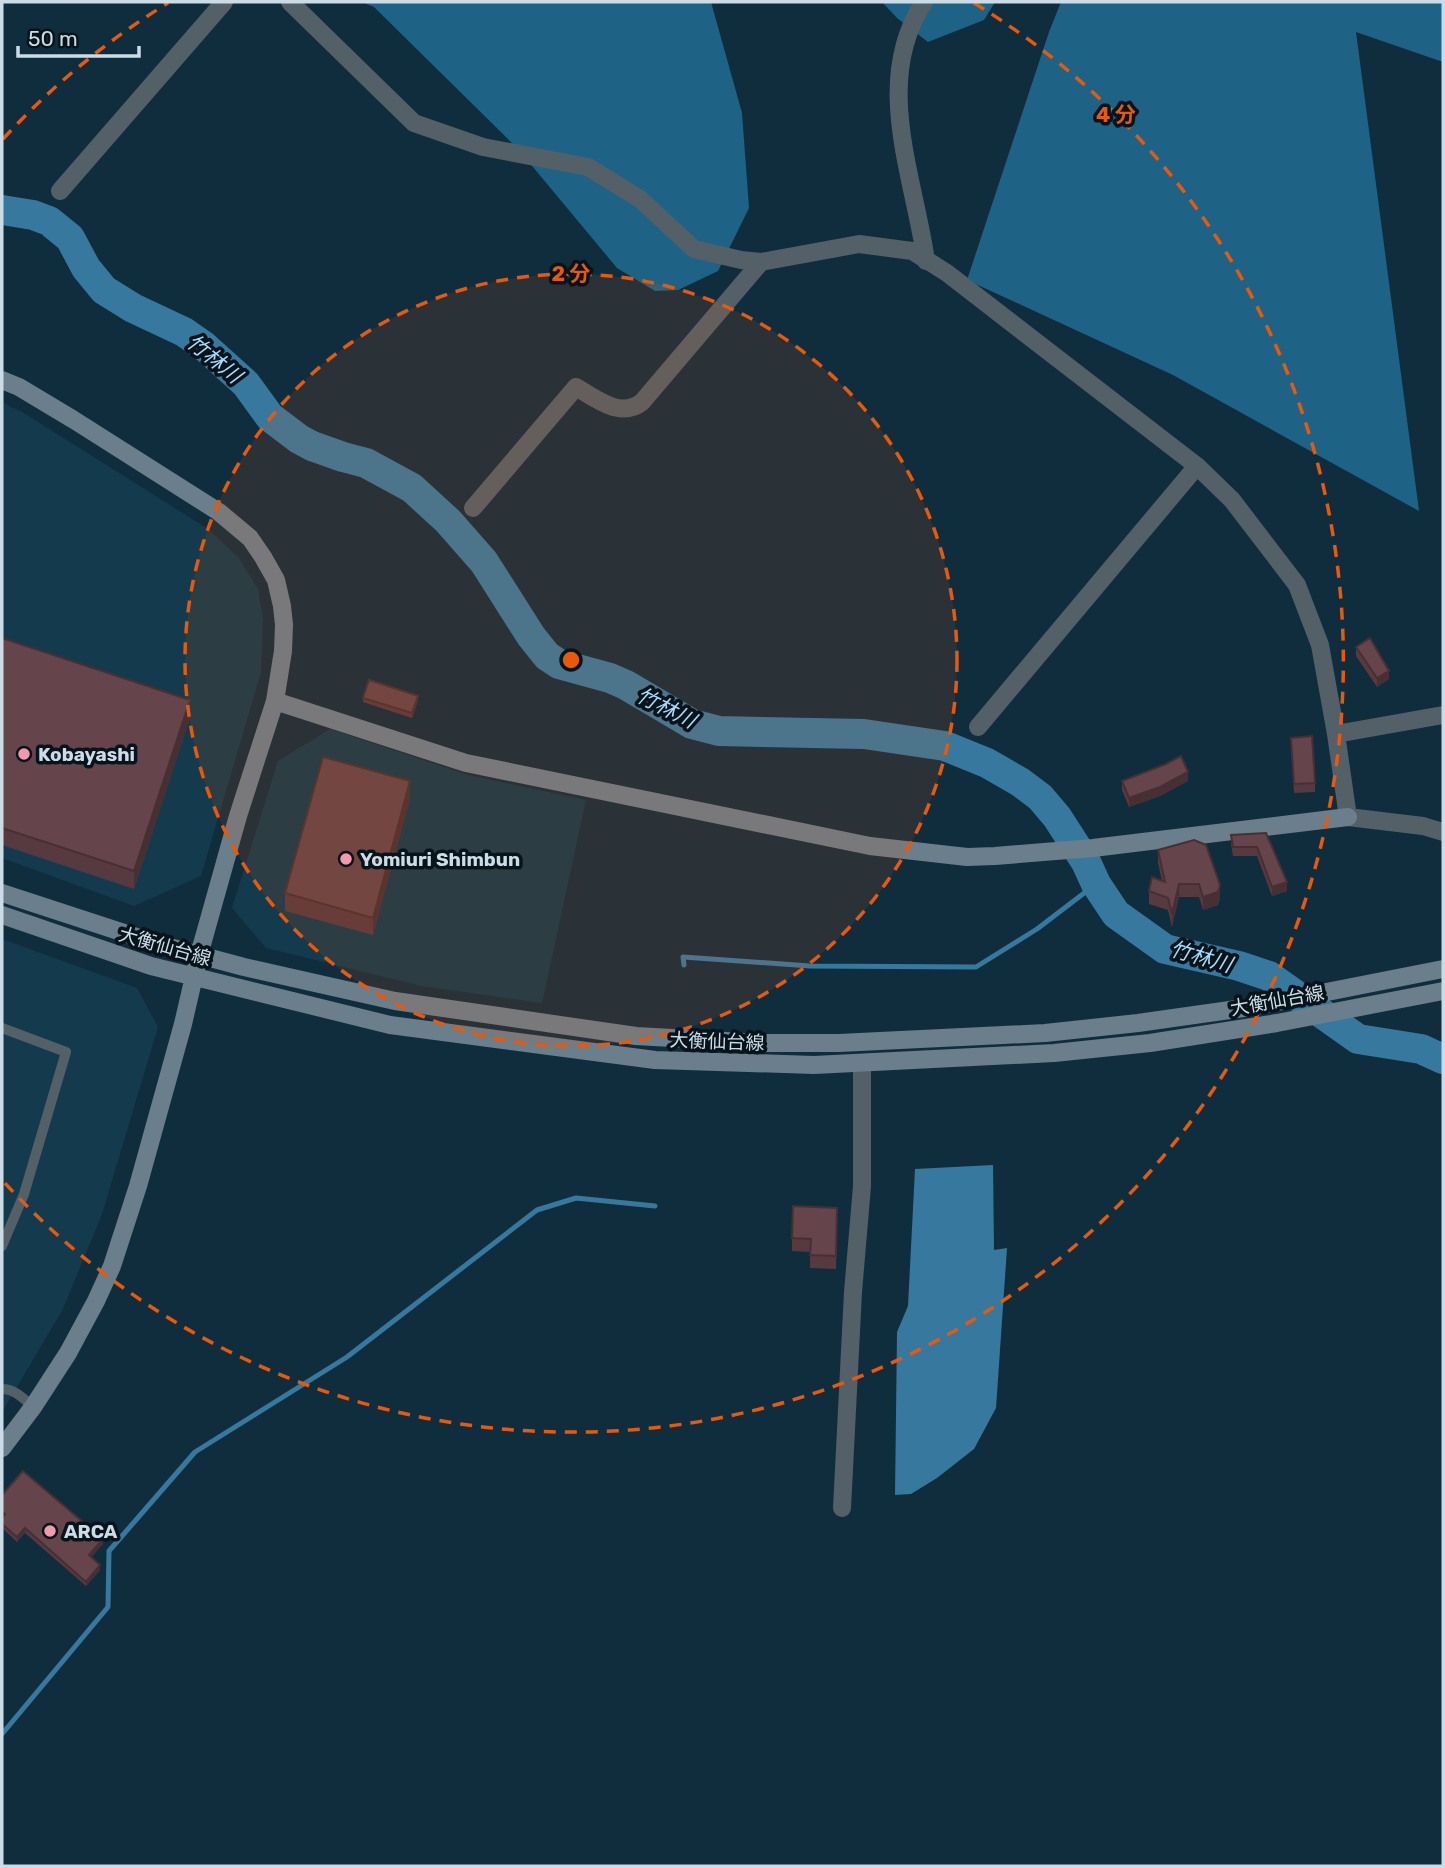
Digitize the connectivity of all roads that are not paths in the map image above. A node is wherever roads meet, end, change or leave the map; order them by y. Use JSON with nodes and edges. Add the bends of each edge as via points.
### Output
{"nodes":[{"id":1,"x":224,"y":2,"type":"edge"},
{"id":2,"x":290,"y":2,"type":"edge"},
{"id":3,"x":924,"y":2,"type":"edge"},
{"id":4,"x":60,"y":191,"type":"dead end"},
{"id":5,"x":926,"y":261,"type":"junction"},
{"id":6,"x":761,"y":262,"type":"junction"},
{"id":7,"x":2,"y":380,"type":"edge"},
{"id":8,"x":1197,"y":466,"type":"junction"},
{"id":9,"x":473,"y":508,"type":"dead end"},
{"id":10,"x":275,"y":701,"type":"junction"},
{"id":11,"x":1443,"y":715,"type":"edge"},
{"id":12,"x":978,"y":727,"type":"dead end"},
{"id":13,"x":1336,"y":734,"type":"junction"},
{"id":14,"x":1348,"y":817,"type":"junction"},
{"id":15,"x":1443,"y":832,"type":"edge"},
{"id":16,"x":2,"y":892,"type":"edge"},
{"id":17,"x":2,"y":915,"type":"edge"},
{"id":18,"x":199,"y":955,"type":"junction"},
{"id":19,"x":1443,"y":969,"type":"edge"},
{"id":20,"x":194,"y":977,"type":"junction"},
{"id":21,"x":1443,"y":990,"type":"edge"},
{"id":22,"x":2,"y":1028,"type":"edge"},
{"id":23,"x":862,"y":1064,"type":"junction"},
{"id":24,"x":2,"y":1246,"type":"edge"},
{"id":25,"x":2,"y":1389,"type":"edge"},
{"id":26,"x":33,"y":1407,"type":"junction"},
{"id":27,"x":2,"y":1448,"type":"edge"},
{"id":28,"x":842,"y":1508,"type":"dead end"}],
"edges":[{"from":1,"to":4,"type":"street"},
{"from":2,"to":6,"type":"street","via":[[414,123],[483,147],[588,167],[640,199],[694,249]]},
{"from":3,"to":5,"type":"street","via":[[900,64],[898,106]]},
{"from":5,"to":6,"type":"street","via":[[912,251],[859,244]]},
{"from":5,"to":8,"type":"street"},
{"from":6,"to":9,"type":"street","via":[[642,402],[625,410],[576,387]]},
{"from":7,"to":10,"type":"main road","via":[[130,455],[219,512],[250,538],[276,580],[282,606],[283,651]]},
{"from":8,"to":12,"type":"street"},
{"from":8,"to":13,"type":"street","via":[[1232,500],[1297,585],[1320,645]]},
{"from":10,"to":14,"type":"main road","via":[[466,763],[870,846],[967,857],[1055,852]]},
{"from":10,"to":18,"type":"main road"},
{"from":11,"to":13,"type":"street"},
{"from":13,"to":14,"type":"street"},
{"from":14,"to":15,"type":"street"},
{"from":16,"to":18,"type":"main road","name":"大衡仙台線"},
{"from":17,"to":20,"type":"main road","name":"大衡仙台線"},
{"from":18,"to":19,"type":"main road","name":"大衡仙台線","via":[[395,1001],[636,1036],[762,1043],[1045,1033],[1138,1023],[1251,1007]]},
{"from":18,"to":20,"type":"main road"},
{"from":20,"to":23,"type":"main road","name":"大衡仙台線","via":[[390,1025],[576,1051],[655,1060]]},
{"from":20,"to":26,"type":"main road","via":[[112,1266],[68,1353]]},
{"from":21,"to":23,"type":"main road","name":"大衡仙台線","via":[[1150,1043],[1054,1054]]},
{"from":22,"to":24,"type":"lane","via":[[66,1052],[24,1194]]},
{"from":23,"to":28,"type":"street","via":[[862,1186]]},
{"from":25,"to":26,"type":"lane","via":[[20,1395]]},
{"from":26,"to":27,"type":"main road"}]}
